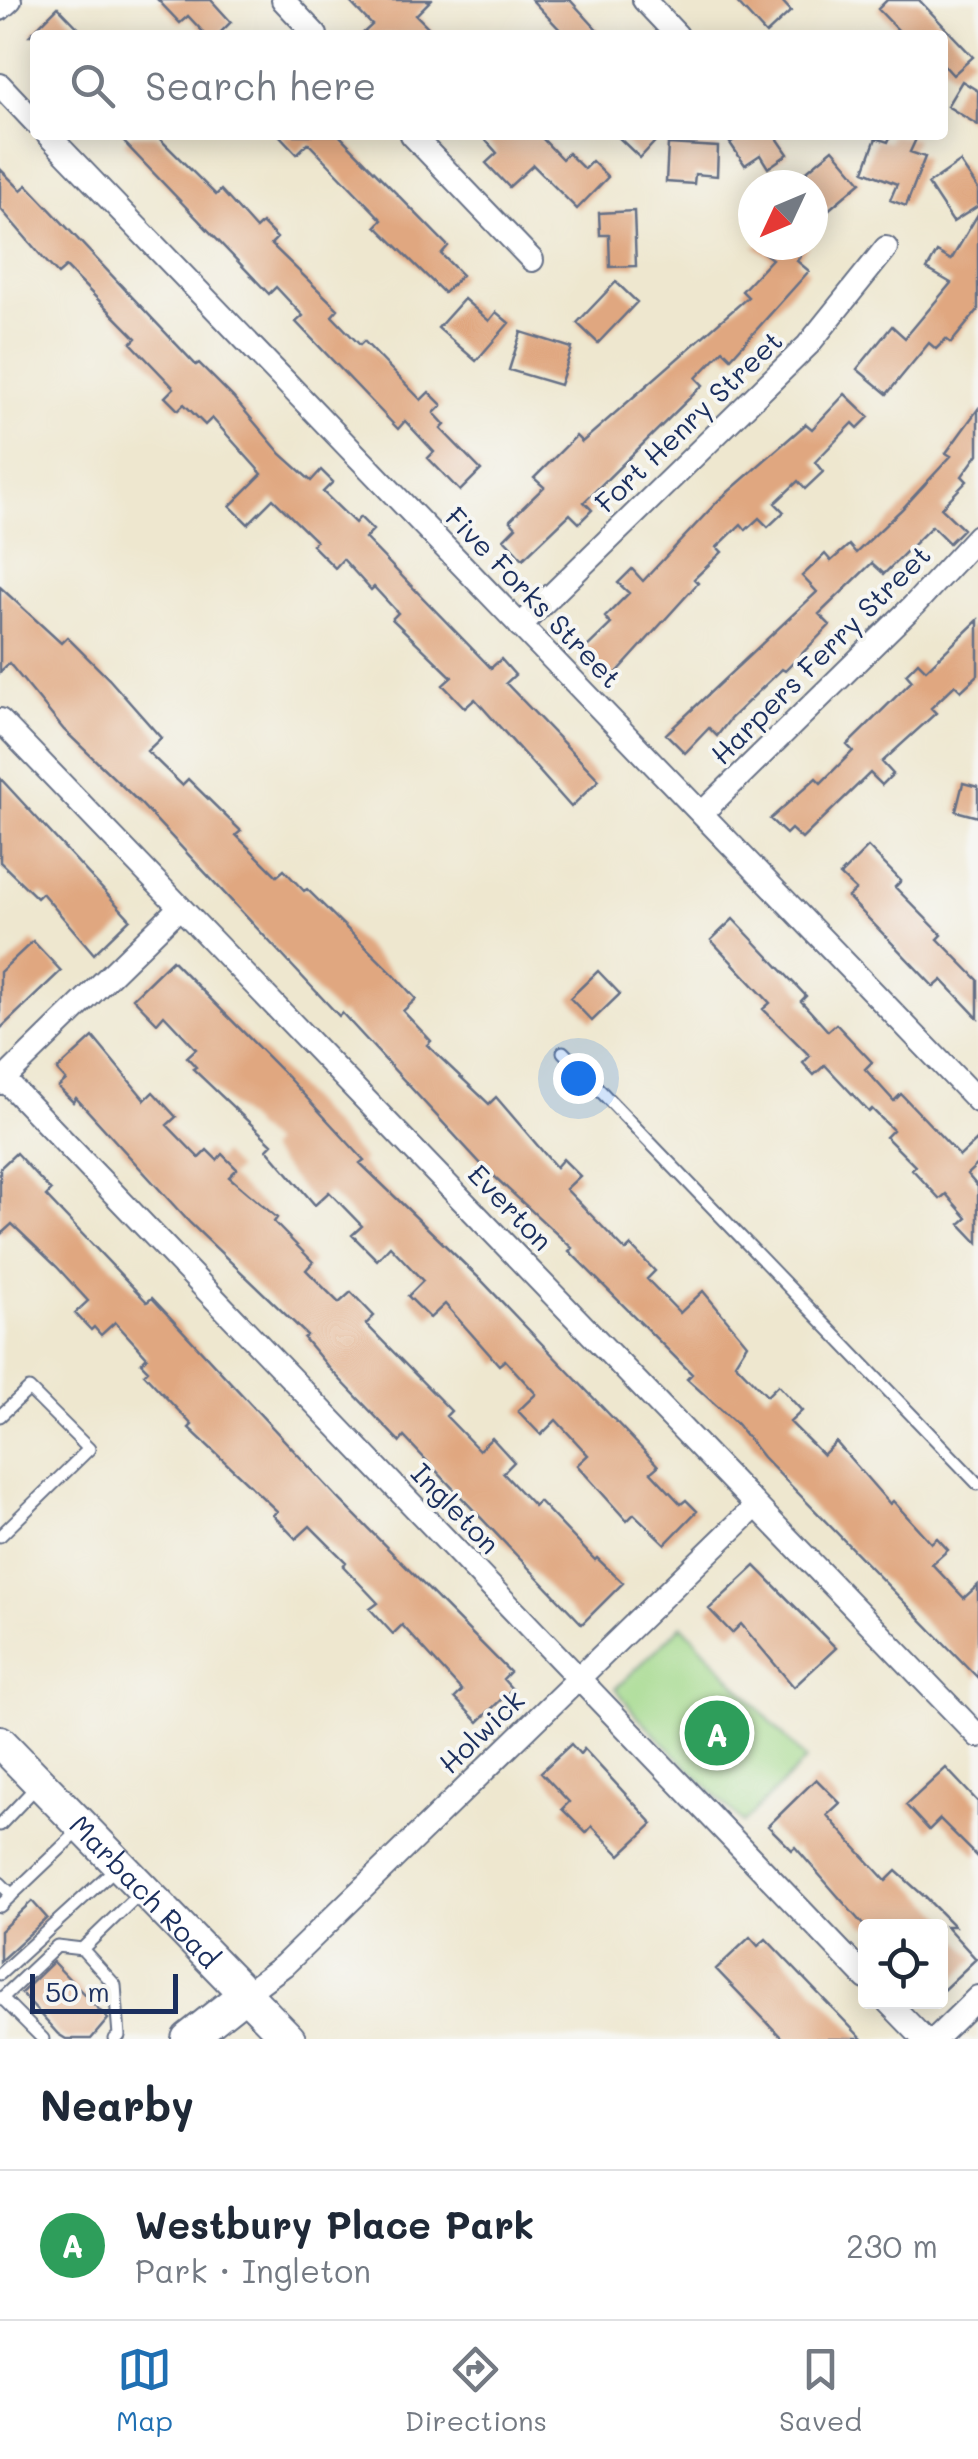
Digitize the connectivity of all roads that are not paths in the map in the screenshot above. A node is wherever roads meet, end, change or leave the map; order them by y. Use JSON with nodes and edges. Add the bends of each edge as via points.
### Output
{"nodes":[{"id":1,"x":10,"y":0,"type":"edge"},
{"id":2,"x":283,"y":0,"type":"edge"},
{"id":3,"x":644,"y":0,"type":"edge"},
{"id":4,"x":0,"y":10,"type":"edge"},
{"id":5,"x":311,"y":30,"type":"edge"},
{"id":6,"x":672,"y":30,"type":"edge"},
{"id":7,"x":0,"y":85,"type":"edge"},
{"id":8,"x":30,"y":117,"type":"edge"},
{"id":9,"x":53,"y":140,"type":"edge"},
{"id":10,"x":417,"y":140,"type":"edge"},
{"id":11,"x":886,"y":248,"type":"dead end"},
{"id":12,"x":532,"y":260,"type":"dead end"},
{"id":13,"x":978,"y":536,"type":"edge"},
{"id":14,"x":520,"y":626,"type":"junction"},
{"id":15,"x":0,"y":720,"type":"edge"},
{"id":16,"x":702,"y":813,"type":"junction"},
{"id":17,"x":180,"y":906,"type":"junction"},
{"id":18,"x":563,"y":1052,"type":"dead end"},
{"id":19,"x":2,"y":1081,"type":"edge"},
{"id":20,"x":978,"y":1101,"type":"edge"},
{"id":21,"x":0,"y":1416,"type":"edge"},
{"id":22,"x":978,"y":1484,"type":"edge"},
{"id":23,"x":756,"y":1506,"type":"junction"},
{"id":24,"x":0,"y":1536,"type":"edge"},
{"id":25,"x":578,"y":1678,"type":"junction"},
{"id":26,"x":978,"y":1736,"type":"edge"},
{"id":27,"x":0,"y":1742,"type":"edge"},
{"id":28,"x":40,"y":1783,"type":"junction"},
{"id":29,"x":0,"y":1824,"type":"edge"},
{"id":30,"x":83,"y":1828,"type":"junction"},
{"id":31,"x":119,"y":1865,"type":"junction"},
{"id":32,"x":0,"y":1883,"type":"edge"},
{"id":33,"x":143,"y":1890,"type":"junction"},
{"id":34,"x":12,"y":1895,"type":"junction"},
{"id":35,"x":0,"y":1906,"type":"edge"},
{"id":36,"x":45,"y":1934,"type":"junction"},
{"id":37,"x":57,"y":1946,"type":"junction"},
{"id":38,"x":82,"y":1949,"type":"junction"},
{"id":39,"x":858,"y":1970,"type":"edge"},
{"id":40,"x":0,"y":1974,"type":"edge"},
{"id":41,"x":244,"y":1994,"type":"junction"},
{"id":42,"x":978,"y":1997,"type":"edge"},
{"id":43,"x":895,"y":2009,"type":"edge"},
{"id":44,"x":42,"y":2039,"type":"edge"},
{"id":45,"x":115,"y":2039,"type":"edge"},
{"id":46,"x":188,"y":2039,"type":"edge"},
{"id":47,"x":289,"y":2039,"type":"edge"},
{"id":48,"x":924,"y":2039,"type":"edge"},
{"id":49,"x":935,"y":2039,"type":"edge"}],
"edges":[{"from":1,"to":4,"type":"street"},
{"from":2,"to":5,"type":"street"},
{"from":3,"to":6,"type":"street"},
{"from":7,"to":8,"type":"street"},
{"from":9,"to":14,"type":"street","name":"Five Forks Street"},
{"from":10,"to":12,"type":"street"},
{"from":11,"to":14,"type":"street","name":"Fort Henry Street","via":[[808,345]]},
{"from":13,"to":16,"type":"street","name":"Harpers Ferry Street"},
{"from":14,"to":16,"type":"street","name":"Five Forks Street"},
{"from":15,"to":17,"type":"street","name":"Everton"},
{"from":16,"to":20,"type":"street","name":"Five Forks Street"},
{"from":17,"to":19,"type":"street"},
{"from":17,"to":23,"type":"street","name":"Everton"},
{"from":18,"to":22,"type":"lane"},
{"from":19,"to":25,"type":"street","name":"Ingleton"},
{"from":21,"to":24,"type":"lane","via":[[29,1389],[89,1450]]},
{"from":23,"to":25,"type":"street","name":"Holwick"},
{"from":23,"to":26,"type":"street","name":"Everton"},
{"from":25,"to":39,"type":"street","name":"Ingleton"},
{"from":25,"to":41,"type":"street","name":"Holwick","via":[[284,1965]]},
{"from":27,"to":28,"type":"main road","name":"Marbach Road"},
{"from":28,"to":29,"type":"lane"},
{"from":28,"to":30,"type":"main road","name":"Marbach Road"},
{"from":30,"to":31,"type":"main road","name":"Marbach Road"},
{"from":30,"to":34,"type":"lane"},
{"from":31,"to":33,"type":"main road","name":"Marbach Road"},
{"from":31,"to":36,"type":"lane"},
{"from":32,"to":34,"type":"lane"},
{"from":33,"to":38,"type":"lane"},
{"from":33,"to":41,"type":"main road","name":"Marbach Road"},
{"from":34,"to":35,"type":"lane"},
{"from":36,"to":37,"type":"lane"},
{"from":36,"to":40,"type":"lane"},
{"from":37,"to":38,"type":"lane"},
{"from":37,"to":44,"type":"lane","via":[[2,1998]]},
{"from":38,"to":45,"type":"lane","via":[[115,1986]]},
{"from":41,"to":46,"type":"main road"},
{"from":41,"to":47,"type":"main road","name":"Marbach Road"},
{"from":42,"to":49,"type":"street"},
{"from":43,"to":48,"type":"street"}]}
